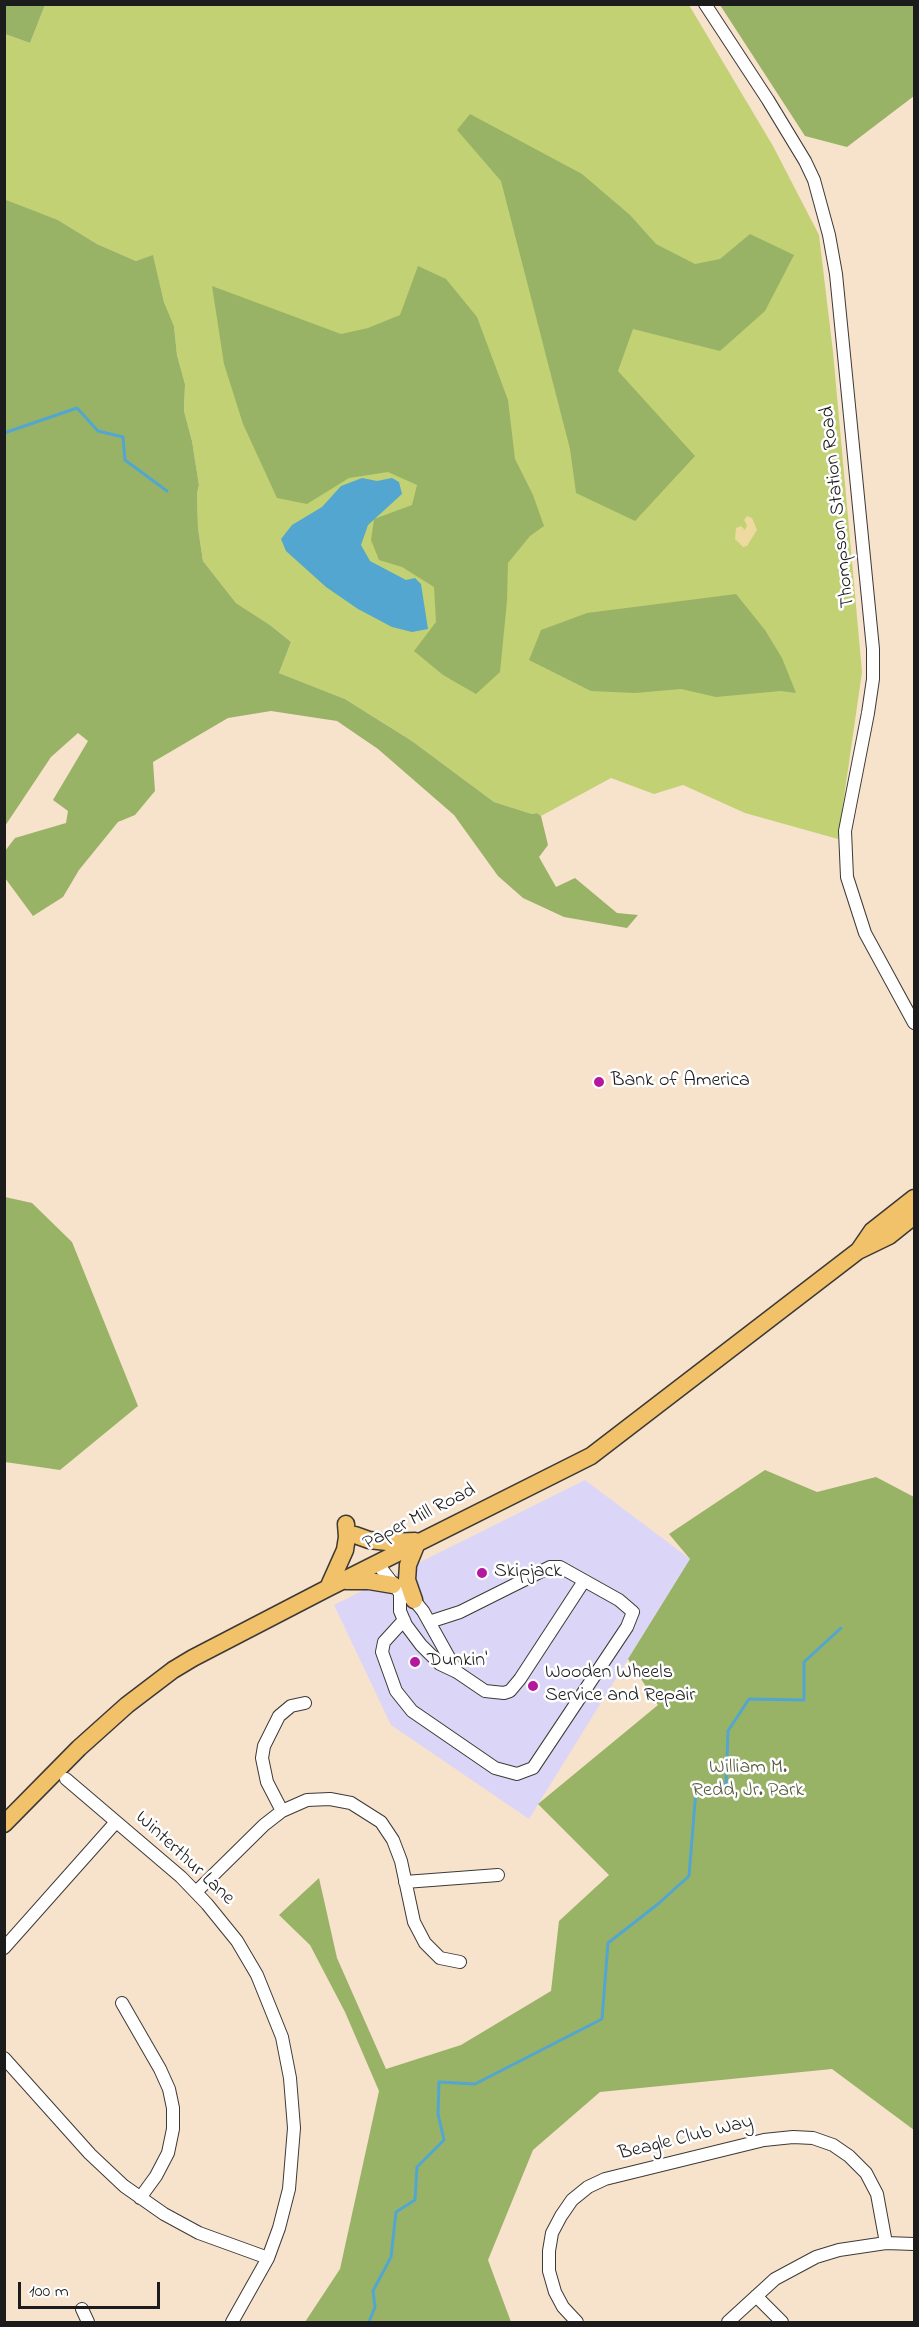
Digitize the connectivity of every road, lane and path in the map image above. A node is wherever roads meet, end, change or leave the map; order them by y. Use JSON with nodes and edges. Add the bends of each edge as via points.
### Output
{"nodes":[{"id":1,"x":705,"y":4,"type":"edge"},
{"id":2,"x":915,"y":1023,"type":"edge"},
{"id":3,"x":915,"y":1198,"type":"edge"},
{"id":4,"x":915,"y":1216,"type":"edge"},
{"id":5,"x":858,"y":1251,"type":"junction"},
{"id":6,"x":420,"y":1542,"type":"junction"},
{"id":7,"x":377,"y":1563,"type":"junction"},
{"id":8,"x":584,"y":1581,"type":"junction"},
{"id":9,"x":331,"y":1586,"type":"junction"},
{"id":10,"x":402,"y":1593,"type":"junction"},
{"id":11,"x":404,"y":1620,"type":"junction"},
{"id":12,"x":429,"y":1622,"type":"junction"},
{"id":13,"x":457,"y":1672,"type":"junction"},
{"id":14,"x":305,"y":1702,"type":"dead end"},
{"id":15,"x":66,"y":1779,"type":"dead end"},
{"id":16,"x":282,"y":1811,"type":"junction"},
{"id":17,"x":116,"y":1822,"type":"junction"},
{"id":18,"x":4,"y":1824,"type":"edge"},
{"id":19,"x":498,"y":1875,"type":"dead end"},
{"id":20,"x":405,"y":1882,"type":"junction"},
{"id":21,"x":196,"y":1892,"type":"junction"},
{"id":22,"x":4,"y":1948,"type":"edge"},
{"id":23,"x":460,"y":1962,"type":"dead end"},
{"id":24,"x":122,"y":2003,"type":"dead end"},
{"id":25,"x":4,"y":2058,"type":"edge"},
{"id":26,"x":140,"y":2198,"type":"junction"},
{"id":27,"x":886,"y":2243,"type":"junction"},
{"id":28,"x":915,"y":2244,"type":"edge"},
{"id":29,"x":268,"y":2258,"type":"junction"},
{"id":30,"x":756,"y":2296,"type":"junction"},
{"id":31,"x":82,"y":2309,"type":"dead end"},
{"id":32,"x":88,"y":2322,"type":"edge"},
{"id":33,"x":232,"y":2322,"type":"edge"},
{"id":34,"x":577,"y":2322,"type":"edge"},
{"id":35,"x":728,"y":2322,"type":"edge"},
{"id":36,"x":782,"y":2322,"type":"edge"}],
"edges":[{"from":1,"to":2,"type":"street","name":"Thompson Station Road","via":[[805,161],[830,235],[873,649],[868,713],[845,831],[847,877],[865,933]]},
{"from":3,"to":5,"type":"main road","name":"Paper Mill Road","via":[[872,1231]]},
{"from":4,"to":5,"type":"main road","name":"Paper Mill Road","via":[[889,1236]]},
{"from":5,"to":6,"type":"main road","name":"Paper Mill Road","via":[[591,1456]]},
{"from":6,"to":7,"type":"main road","name":"Paper Mill Road"},
{"from":6,"to":9,"type":"main road","via":[[387,1542],[350,1530]]},
{"from":6,"to":10,"type":"main road","via":[[408,1565]]},
{"from":7,"to":9,"type":"main road","name":"Paper Mill Road"},
{"from":7,"to":10,"type":"street"},
{"from":8,"to":11,"type":"street","via":[[633,1612],[627,1627],[533,1768],[517,1774],[495,1768],[422,1718],[396,1691],[382,1652],[384,1641]]},
{"from":8,"to":12,"type":"street","via":[[560,1567],[550,1567],[460,1612]]},
{"from":8,"to":13,"type":"street","via":[[510,1691],[485,1691]]},
{"from":9,"to":10,"type":"main road","via":[[369,1581]]},
{"from":9,"to":18,"type":"main road","name":"Paper Mill Road","via":[[165,1676],[87,1740]]},
{"from":10,"to":11,"type":"street","via":[[400,1611]]},
{"from":10,"to":12,"type":"street"},
{"from":11,"to":13,"type":"street","via":[[440,1664]]},
{"from":12,"to":13,"type":"street"},
{"from":14,"to":16,"type":"street","via":[[284,1710],[264,1746],[267,1782]]},
{"from":15,"to":17,"type":"street","name":"Winterthur Lane"},
{"from":16,"to":20,"type":"street","via":[[318,1799],[361,1808],[381,1822],[393,1840]]},
{"from":16,"to":21,"type":"street"},
{"from":17,"to":21,"type":"street","name":"Winterthur Lane"},
{"from":17,"to":22,"type":"street"},
{"from":19,"to":20,"type":"street"},
{"from":20,"to":23,"type":"street","via":[[414,1922],[425,1944],[440,1958]]},
{"from":21,"to":29,"type":"street","name":"Winterthur Lane","via":[[237,1941],[257,1975],[275,2016],[286,2057],[294,2128],[291,2168],[285,2207]]},
{"from":24,"to":26,"type":"street","via":[[160,2069],[173,2108],[168,2153]]},
{"from":25,"to":26,"type":"street","via":[[90,2154]]},
{"from":26,"to":29,"type":"street","via":[[199,2233]]},
{"from":27,"to":28,"type":"street"},
{"from":27,"to":30,"type":"street","via":[[816,2257],[775,2279]]},
{"from":27,"to":34,"type":"street","name":"Beagle Club Way","via":[[877,2194],[866,2173],[833,2145],[813,2138],[764,2140],[605,2179],[572,2200],[552,2233],[549,2271],[563,2307]]},
{"from":29,"to":33,"type":"street","name":"Winterthur Lane"},
{"from":30,"to":35,"type":"street"},
{"from":30,"to":36,"type":"street"},
{"from":31,"to":32,"type":"street"}]}
